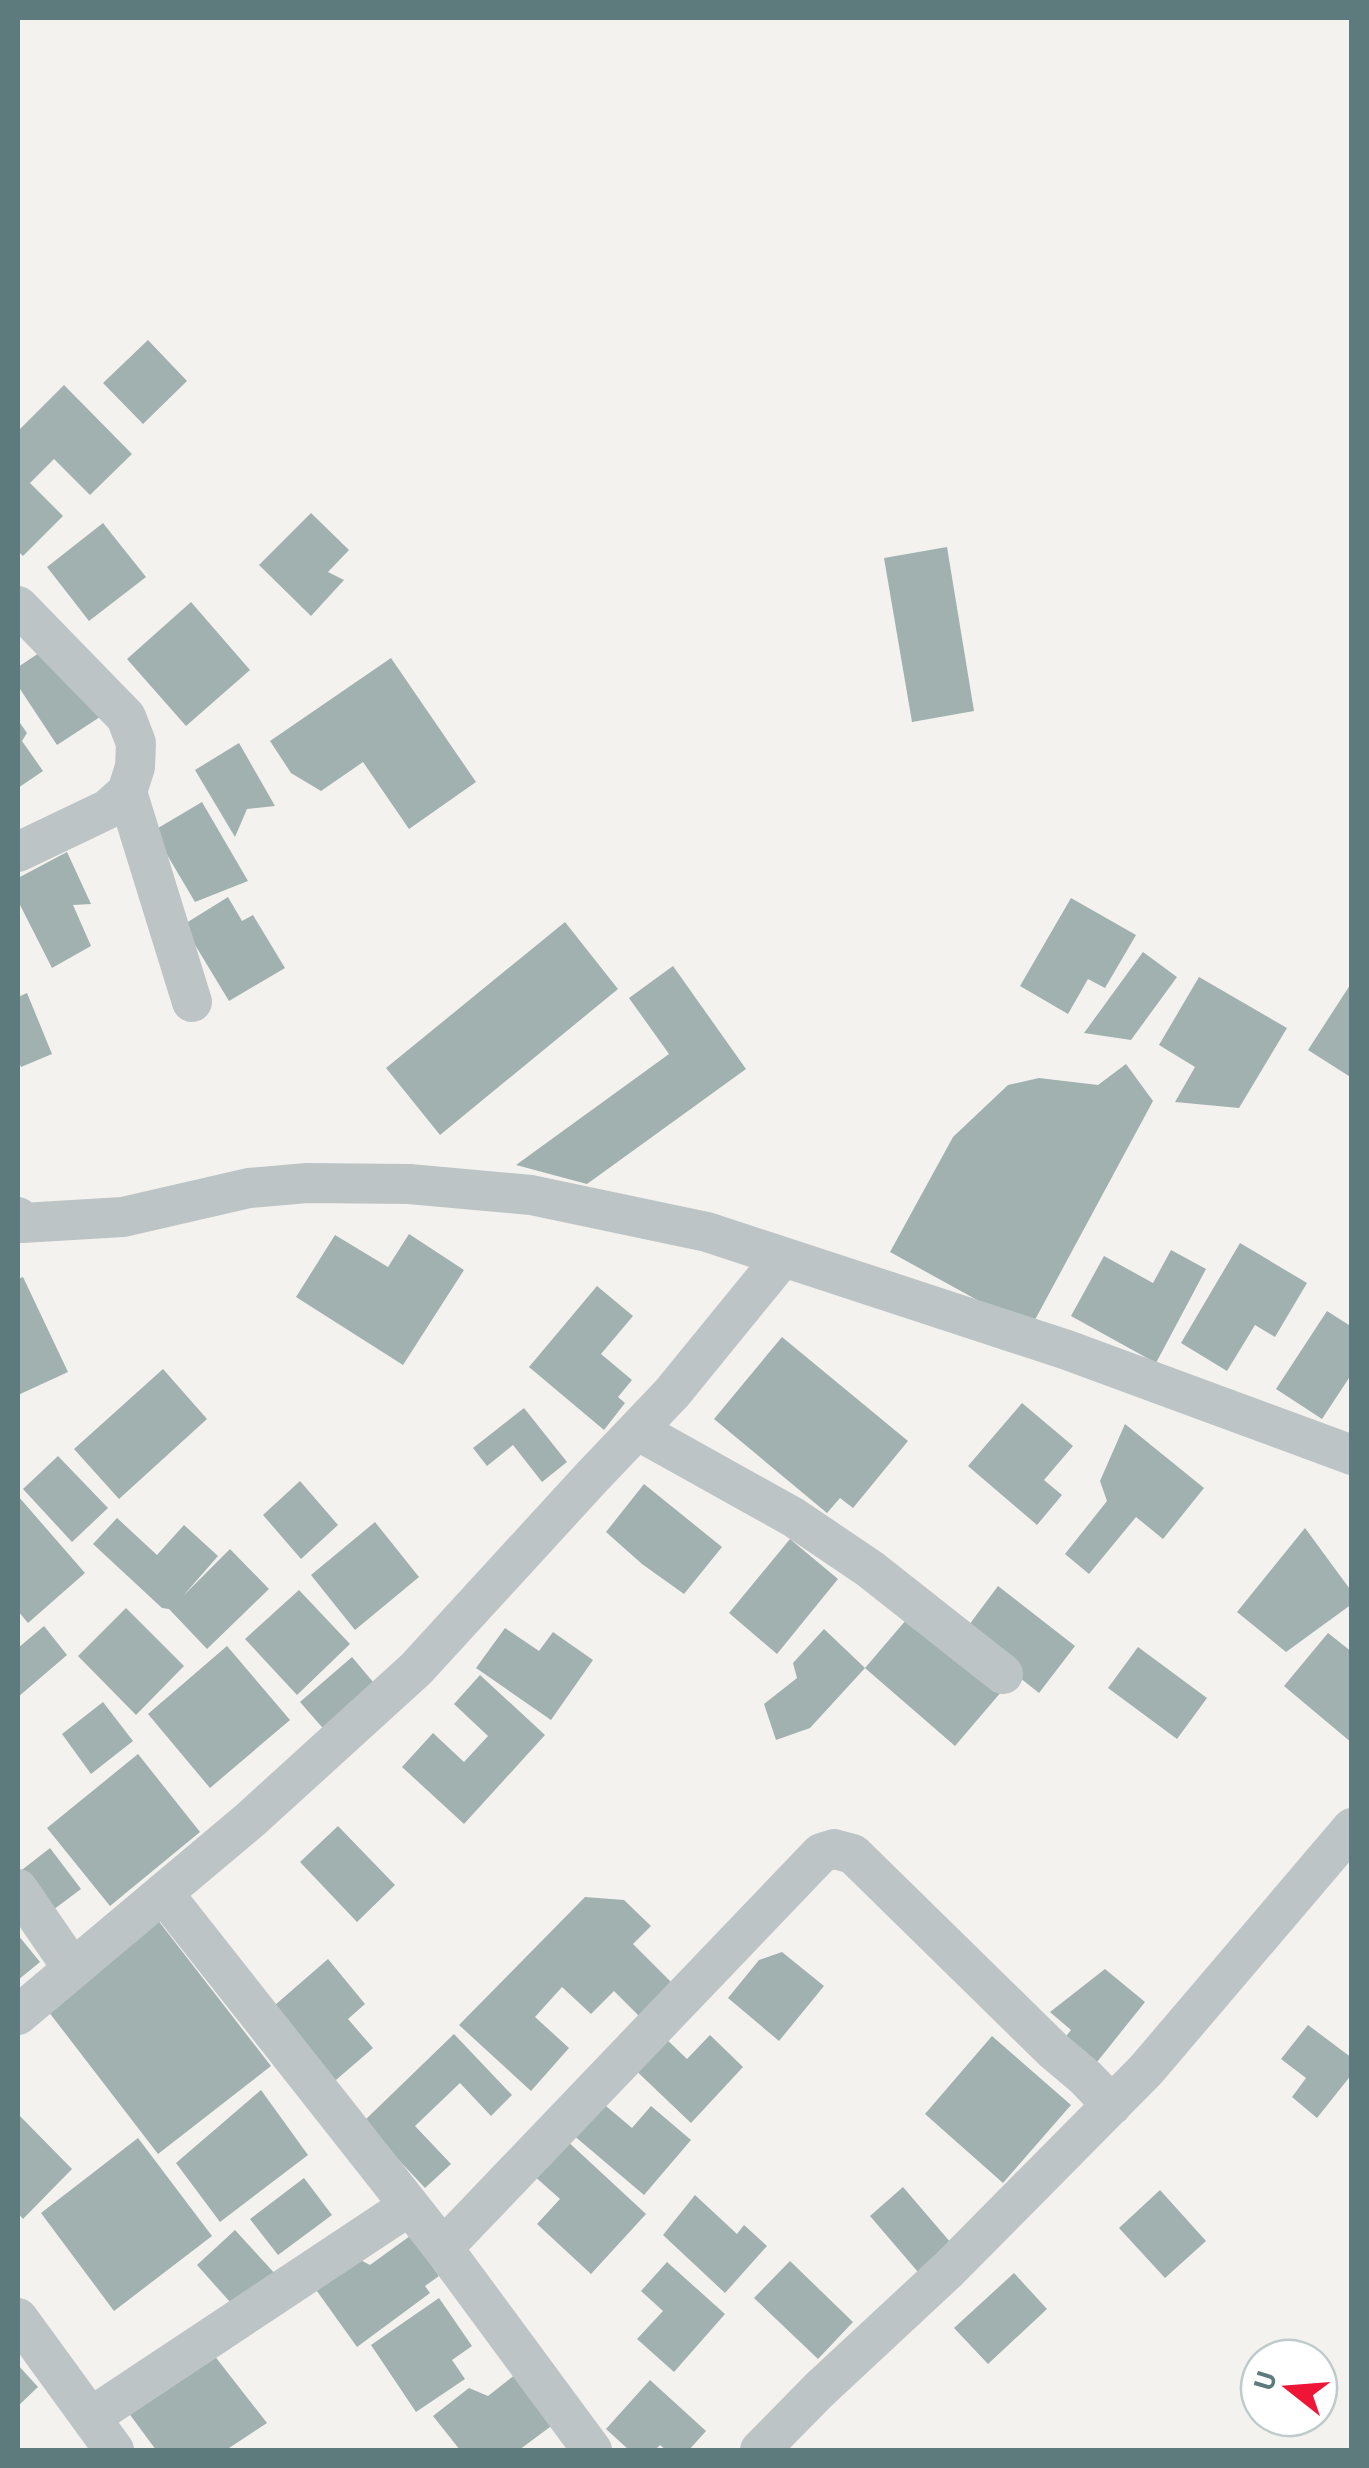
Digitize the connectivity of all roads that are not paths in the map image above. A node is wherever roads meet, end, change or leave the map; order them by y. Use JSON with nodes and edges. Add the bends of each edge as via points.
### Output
{"nodes":[{"id":1,"x":18,"y":606,"type":"edge"},
{"id":2,"x":127,"y":792,"type":"junction"},
{"id":3,"x":18,"y":852,"type":"edge"},
{"id":4,"x":192,"y":1002,"type":"dead end"},
{"id":5,"x":19,"y":1221,"type":"edge"},
{"id":6,"x":782,"y":1258,"type":"junction"},
{"id":7,"x":637,"y":1430,"type":"junction"},
{"id":8,"x":1352,"y":1455,"type":"edge"},
{"id":9,"x":1003,"y":1674,"type":"dead end"},
{"id":10,"x":1352,"y":1828,"type":"edge"},
{"id":11,"x":18,"y":1889,"type":"edge"},
{"id":12,"x":163,"y":1893,"type":"junction"},
{"id":13,"x":74,"y":1968,"type":"junction"},
{"id":14,"x":18,"y":2015,"type":"edge"},
{"id":15,"x":1112,"y":2105,"type":"junction"},
{"id":16,"x":410,"y":2206,"type":"junction"},
{"id":17,"x":444,"y":2248,"type":"junction"},
{"id":18,"x":18,"y":2318,"type":"edge"},
{"id":19,"x":92,"y":2417,"type":"junction"},
{"id":20,"x":114,"y":2450,"type":"edge"},
{"id":21,"x":592,"y":2450,"type":"edge"},
{"id":22,"x":760,"y":2450,"type":"edge"}],
"edges":[{"from":1,"to":2,"type":"street","via":[[126,717],[136,744]]},
{"from":2,"to":3,"type":"street","via":[[108,809]]},
{"from":2,"to":4,"type":"street"},
{"from":5,"to":6,"type":"street","via":[[123,1218],[249,1188],[307,1182],[409,1184],[531,1194],[608,1209]]},
{"from":6,"to":7,"type":"street"},
{"from":6,"to":8,"type":"street","via":[[1067,1350]]},
{"from":7,"to":9,"type":"street","via":[[793,1517]]},
{"from":7,"to":12,"type":"street","via":[[416,1669]]},
{"from":10,"to":15,"type":"street"},
{"from":11,"to":13,"type":"street"},
{"from":12,"to":13,"type":"street"},
{"from":12,"to":16,"type":"street"},
{"from":13,"to":14,"type":"street"},
{"from":15,"to":17,"type":"street","via":[[854,1854],[834,1849],[820,1854]]},
{"from":15,"to":22,"type":"street"},
{"from":16,"to":17,"type":"street"},
{"from":16,"to":19,"type":"street"},
{"from":17,"to":21,"type":"street"},
{"from":18,"to":19,"type":"street"},
{"from":19,"to":20,"type":"street"}]}
